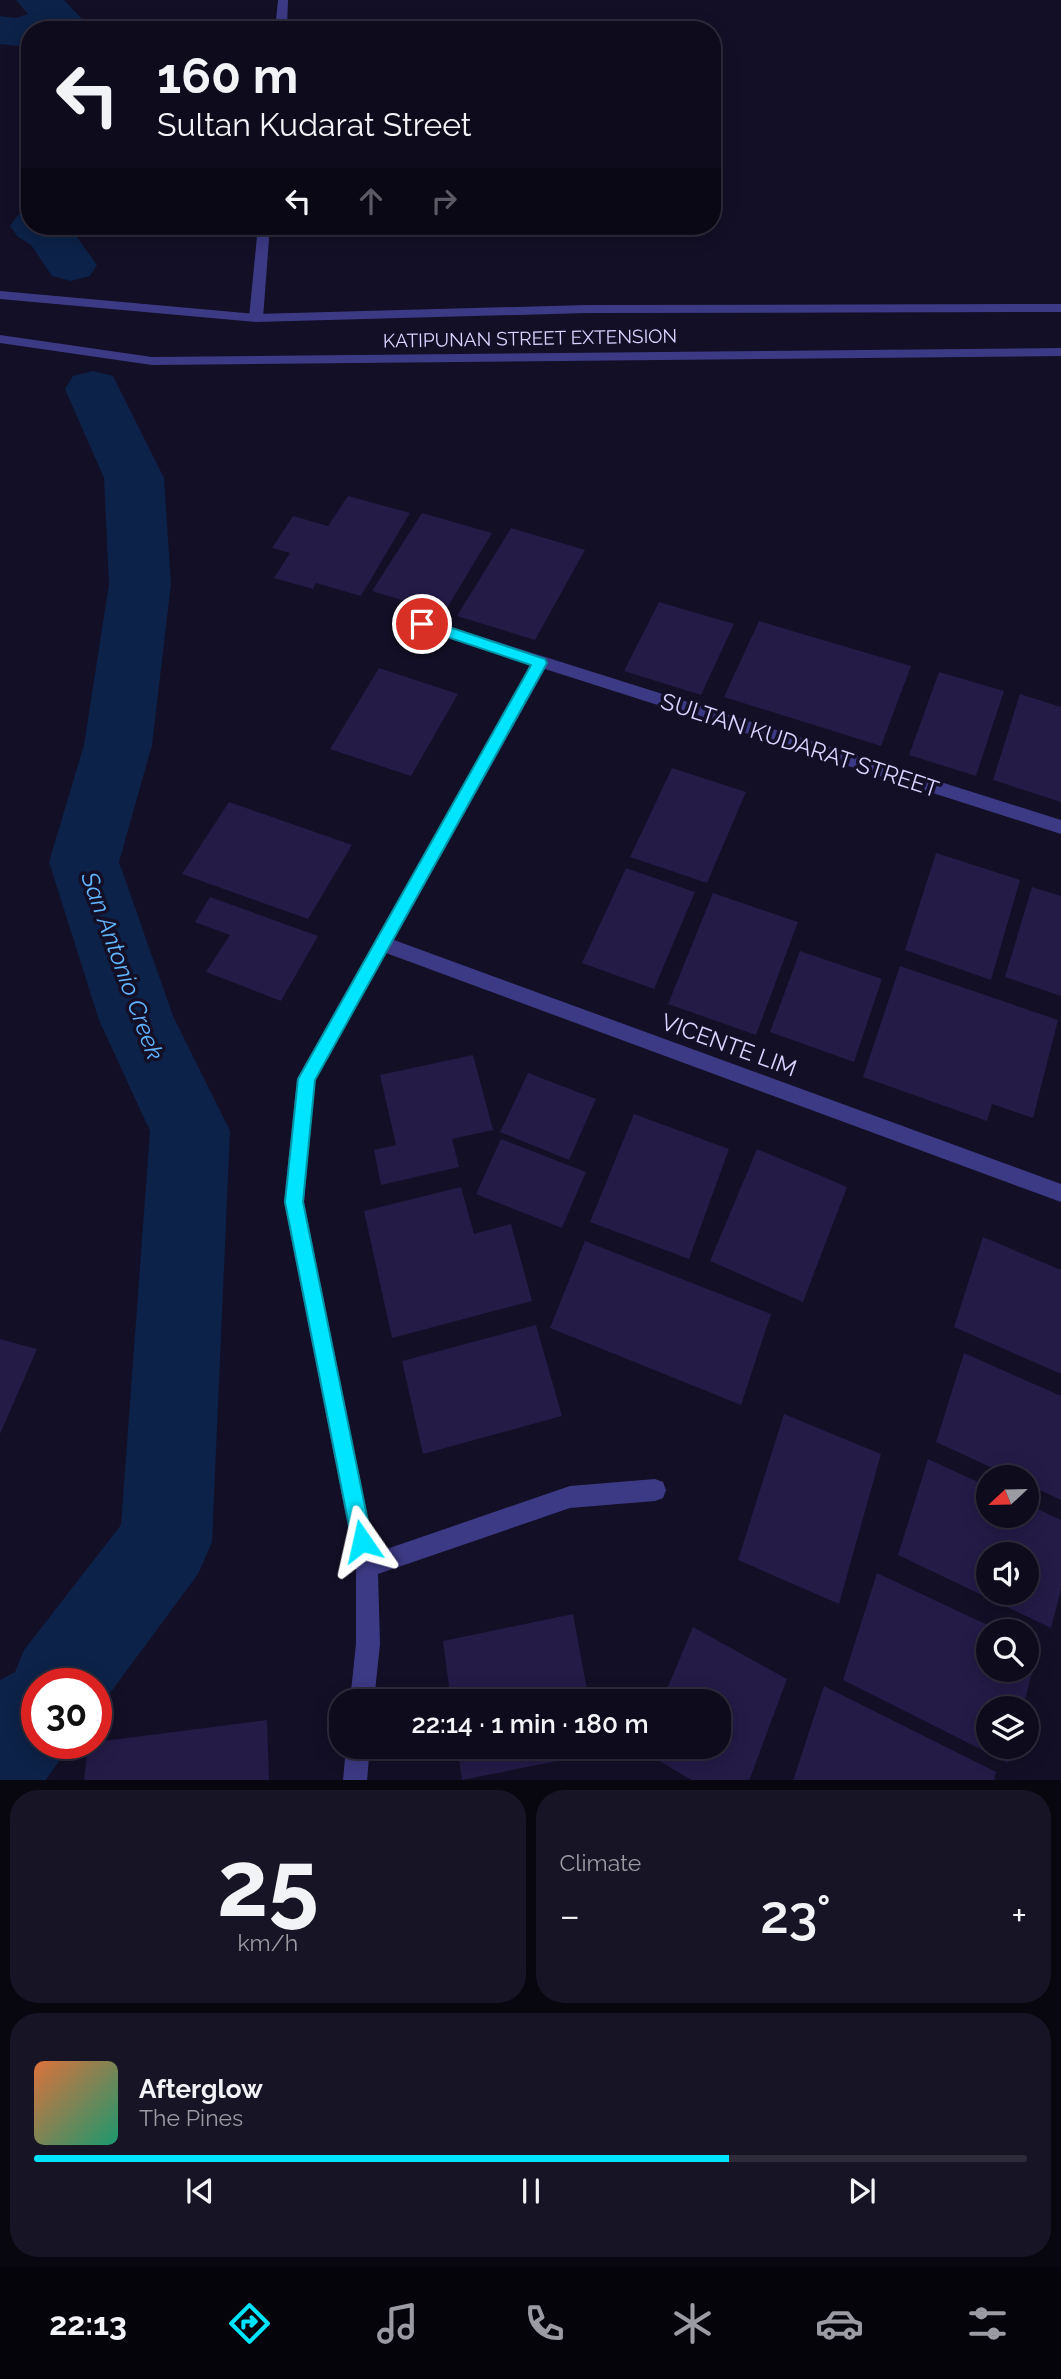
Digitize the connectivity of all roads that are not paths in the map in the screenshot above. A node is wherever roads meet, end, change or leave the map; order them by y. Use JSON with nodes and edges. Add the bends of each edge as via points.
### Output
{"nodes":[{"id":1,"x":283,"y":0,"type":"edge"},
{"id":2,"x":282,"y":21,"type":"edge"},
{"id":3,"x":263,"y":235,"type":"edge"},
{"id":4,"x":0,"y":295,"type":"edge"},
{"id":5,"x":1061,"y":308,"type":"edge"},
{"id":6,"x":256,"y":318,"type":"junction"},
{"id":7,"x":0,"y":339,"type":"edge"},
{"id":8,"x":1061,"y":352,"type":"edge"},
{"id":9,"x":422,"y":624,"type":"dead end"},
{"id":10,"x":540,"y":663,"type":"junction"},
{"id":11,"x":1061,"y":827,"type":"edge"},
{"id":12,"x":381,"y":943,"type":"junction"},
{"id":13,"x":1061,"y":1193,"type":"edge"},
{"id":14,"x":655,"y":1490,"type":"dead end"},
{"id":15,"x":367,"y":1567,"type":"junction"},
{"id":16,"x":363,"y":1689,"type":"edge"},
{"id":17,"x":357,"y":1759,"type":"edge"},
{"id":18,"x":355,"y":1780,"type":"edge"}],
"edges":[{"from":1,"to":2,"type":"street"},
{"from":3,"to":6,"type":"street"},
{"from":4,"to":6,"type":"street","name":"KATIPUNAN STREET EXTENSION"},
{"from":5,"to":6,"type":"street","name":"KATIPUNAN STREET EXTENSION","via":[[588,309]]},
{"from":7,"to":8,"type":"street","name":"KATIPUNAN STREET EXTENSION","via":[[152,361]]},
{"from":9,"to":10,"type":"street","name":"SULTAN KUDARAT STREET"},
{"from":10,"to":11,"type":"street","name":"SULTAN KUDARAT STREET"},
{"from":10,"to":12,"type":"street"},
{"from":12,"to":13,"type":"street","name":"VICENTE LIM"},
{"from":12,"to":15,"type":"street","via":[[306,1079],[294,1202]]},
{"from":14,"to":15,"type":"street","via":[[570,1497]]},
{"from":15,"to":16,"type":"street"},
{"from":17,"to":18,"type":"street"}]}
